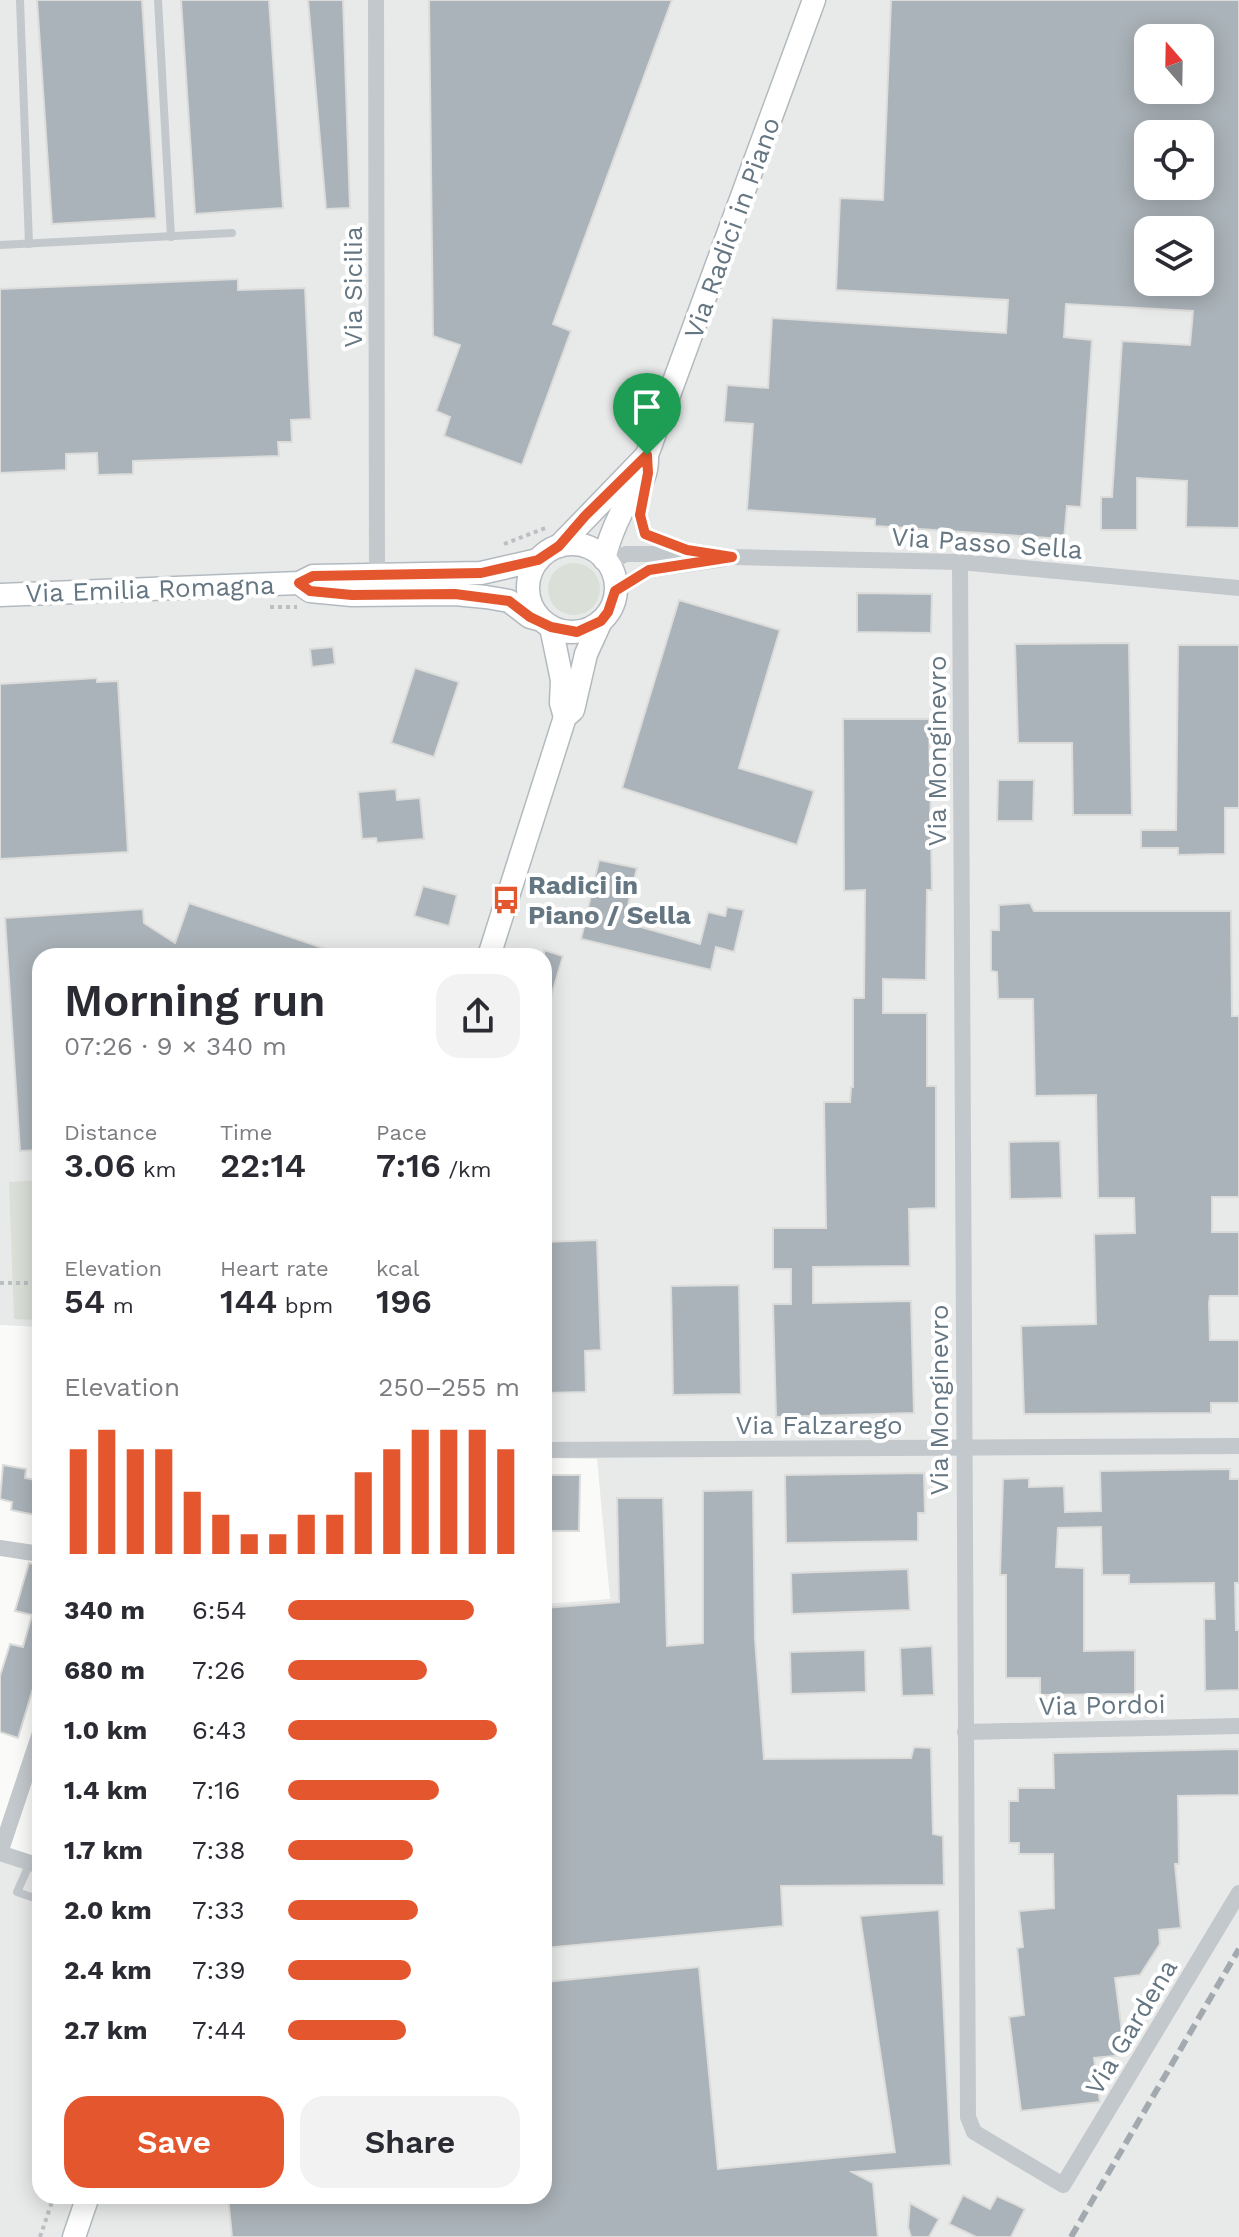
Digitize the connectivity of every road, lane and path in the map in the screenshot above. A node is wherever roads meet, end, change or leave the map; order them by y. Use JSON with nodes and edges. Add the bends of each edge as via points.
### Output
{"nodes":[{"id":1,"x":20,"y":0,"type":"edge"},
{"id":2,"x":158,"y":0,"type":"edge"},
{"id":3,"x":376,"y":0,"type":"edge"},
{"id":4,"x":814,"y":0,"type":"edge"},
{"id":5,"x":232,"y":233,"type":"dead end"},
{"id":6,"x":171,"y":237,"type":"junction"},
{"id":7,"x":29,"y":244,"type":"junction"},
{"id":8,"x":0,"y":245,"type":"edge"},
{"id":9,"x":647,"y":464,"type":"junction"},
{"id":10,"x":558,"y":522,"type":"dead end"},
{"id":11,"x":559,"y":546,"type":"junction"},
{"id":12,"x":496,"y":547,"type":"dead end"},
{"id":13,"x":687,"y":550,"type":"junction"},
{"id":14,"x":732,"y":557,"type":"junction"},
{"id":15,"x":538,"y":560,"type":"junction"},
{"id":16,"x":606,"y":561,"type":"junction"},
{"id":17,"x":960,"y":562,"type":"junction"},
{"id":18,"x":377,"y":575,"type":"junction"},
{"id":19,"x":299,"y":583,"type":"junction"},
{"id":20,"x":1239,"y":588,"type":"edge"},
{"id":21,"x":615,"y":591,"type":"junction"},
{"id":22,"x":0,"y":595,"type":"edge"},
{"id":23,"x":601,"y":621,"type":"junction"},
{"id":24,"x":546,"y":624,"type":"junction"},
{"id":25,"x":565,"y":717,"type":"junction"},
{"id":26,"x":491,"y":948,"type":"edge"},
{"id":27,"x":0,"y":1283,"type":"edge"},
{"id":28,"x":32,"y":1283,"type":"edge"},
{"id":29,"x":1239,"y":1446,"type":"edge"},
{"id":30,"x":964,"y":1448,"type":"junction"},
{"id":31,"x":552,"y":1450,"type":"edge"},
{"id":32,"x":0,"y":1548,"type":"edge"},
{"id":33,"x":32,"y":1553,"type":"edge"},
{"id":34,"x":1239,"y":1726,"type":"edge"},
{"id":35,"x":965,"y":1732,"type":"junction"},
{"id":36,"x":32,"y":1757,"type":"edge"},
{"id":37,"x":0,"y":1853,"type":"edge"},
{"id":38,"x":32,"y":1863,"type":"edge"},
{"id":39,"x":32,"y":1869,"type":"edge"},
{"id":40,"x":1239,"y":1893,"type":"edge"},
{"id":41,"x":32,"y":1897,"type":"edge"},
{"id":42,"x":1063,"y":2185,"type":"joint"},
{"id":43,"x":51,"y":2204,"type":"edge"},
{"id":44,"x":85,"y":2204,"type":"edge"},
{"id":45,"x":40,"y":2237,"type":"edge"},
{"id":46,"x":74,"y":2237,"type":"edge"}],
"edges":[{"from":1,"to":7,"type":"lane"},
{"from":2,"to":6,"type":"lane"},
{"from":3,"to":18,"type":"street","name":"Via Sicilia"},
{"from":4,"to":9,"type":"street","name":"Via Radici in Piano"},
{"from":5,"to":6,"type":"lane"},
{"from":6,"to":7,"type":"lane"},
{"from":7,"to":8,"type":"lane"},
{"from":9,"to":11,"type":"street","via":[[585,516]]},
{"from":9,"to":13,"type":"street","name":"Via Passo Sella","via":[[640,515],[645,534]]},
{"from":9,"to":16,"type":"street","via":[[612,532]]},
{"from":10,"to":12,"type":"path"},
{"from":11,"to":15,"type":"street"},
{"from":11,"to":16,"type":"street","via":[[589,548]]},
{"from":13,"to":14,"type":"street","name":"Via Passo Sella"},
{"from":13,"to":16,"type":"street","name":"Via Passo Sella","via":[[626,554]]},
{"from":14,"to":17,"type":"street","name":"Via Passo Sella"},
{"from":14,"to":21,"type":"street","name":"Via Passo Sella","via":[[649,570]]},
{"from":15,"to":18,"type":"street","name":"Via Emilia Romagna","via":[[481,573]]},
{"from":15,"to":24,"type":"street","via":[[531,571],[529,598]]},
{"from":16,"to":21,"type":"street"},
{"from":17,"to":20,"type":"street","name":"Via Passo Sella"},
{"from":17,"to":30,"type":"street","name":"Via Monginevro"},
{"from":18,"to":19,"type":"street","name":"Via Emilia Romagna","via":[[313,576]]},
{"from":19,"to":22,"type":"street","name":"Via Emilia Romagna"},
{"from":19,"to":24,"type":"street","name":"Via Emilia Romagna","via":[[310,591],[352,595],[486,597],[509,601]]},
{"from":21,"to":23,"type":"street"},
{"from":23,"to":24,"type":"street","via":[[577,632]]},
{"from":23,"to":25,"type":"street","via":[[586,654],[573,710]]},
{"from":24,"to":25,"type":"street","via":[[562,680]]},
{"from":25,"to":26,"type":"street"},
{"from":27,"to":28,"type":"path"},
{"from":29,"to":30,"type":"street","name":"Via Falzarego"},
{"from":30,"to":31,"type":"street","name":"Via Falzarego"},
{"from":30,"to":35,"type":"street","name":"Via Monginevro"},
{"from":32,"to":33,"type":"street"},
{"from":34,"to":35,"type":"street","name":"Via Pordoi"},
{"from":35,"to":42,"type":"street","name":"Via Monginevro","via":[[968,2117],[974,2132]]},
{"from":36,"to":37,"type":"street"},
{"from":37,"to":38,"type":"street"},
{"from":39,"to":41,"type":"lane","via":[[17,1892]]},
{"from":40,"to":42,"type":"street","name":"Via Gardena"},
{"from":43,"to":45,"type":"path"},
{"from":44,"to":46,"type":"street"}]}
